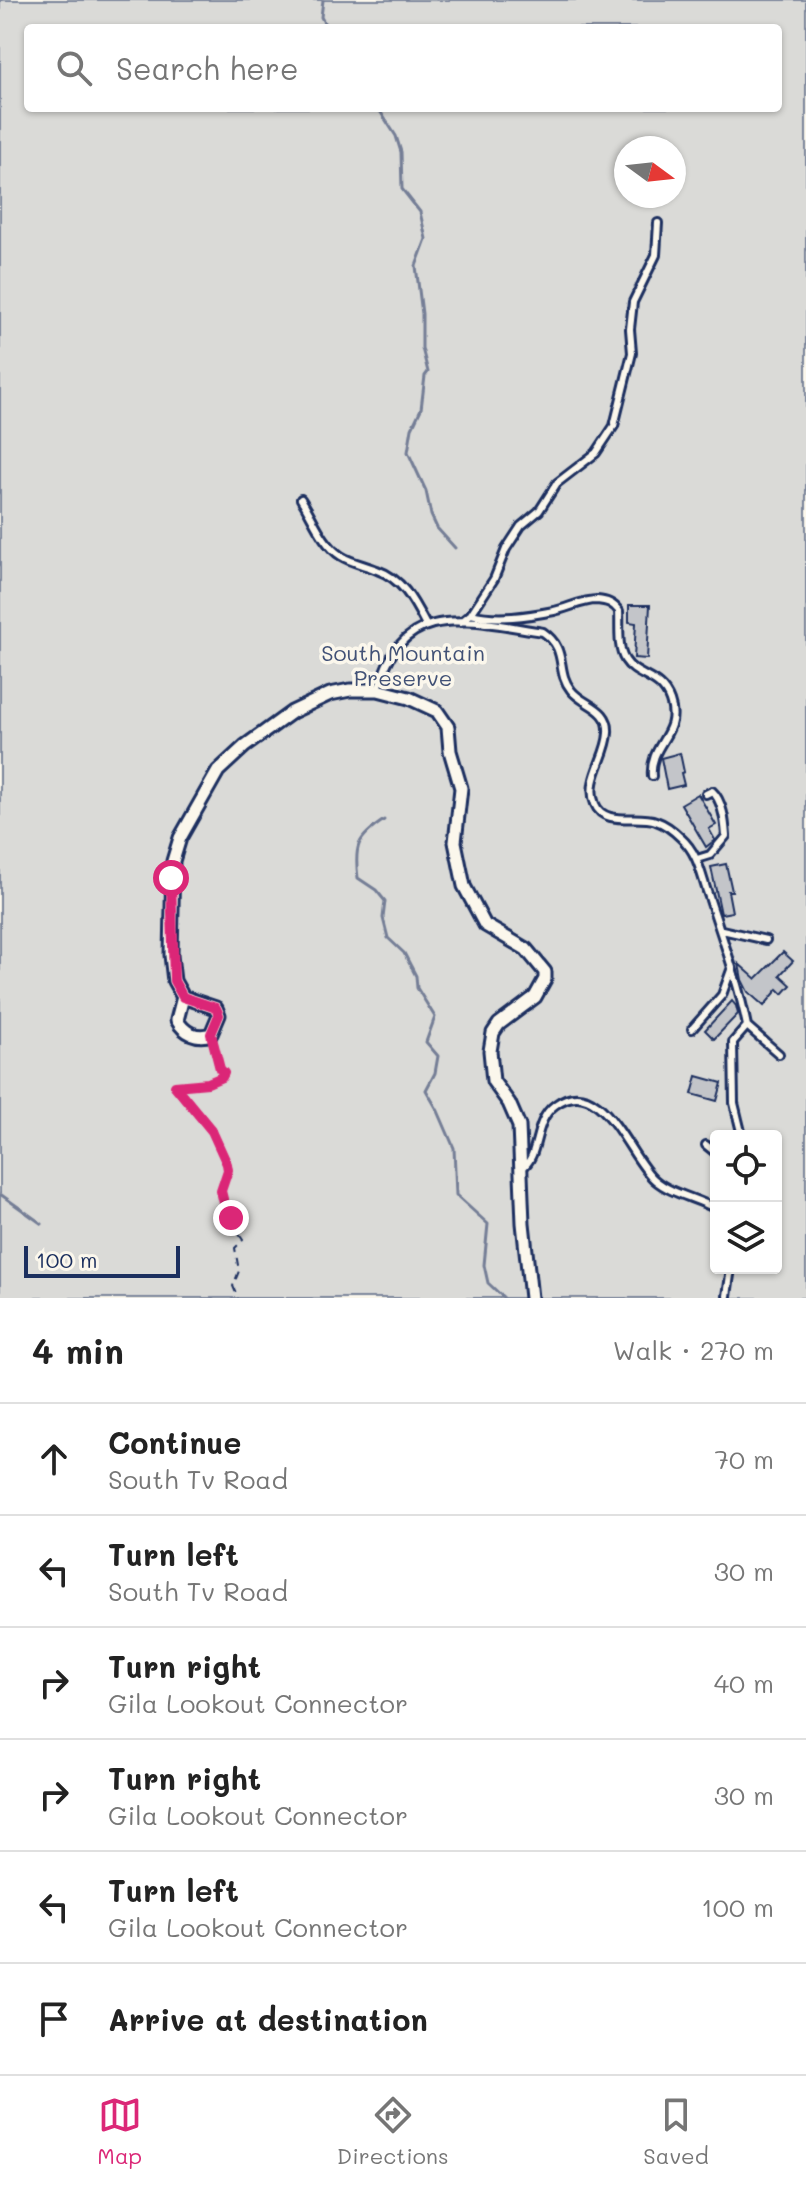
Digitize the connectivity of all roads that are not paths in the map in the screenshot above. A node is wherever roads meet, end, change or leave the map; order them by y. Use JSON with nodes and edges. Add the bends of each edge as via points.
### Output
{"nodes":[{"id":1,"x":658,"y":223,"type":"dead end"},
{"id":2,"x":301,"y":499,"type":"dead end"},
{"id":3,"x":471,"y":614,"type":"junction"},
{"id":4,"x":461,"y":622,"type":"junction"},
{"id":5,"x":426,"y":625,"type":"junction"},
{"id":6,"x":378,"y":690,"type":"junction"},
{"id":7,"x":652,"y":776,"type":"dead end"},
{"id":8,"x":706,"y":794,"type":"dead end"},
{"id":9,"x":697,"y":859,"type":"junction"},
{"id":10,"x":722,"y":930,"type":"junction"},
{"id":11,"x":766,"y":940,"type":"dead end"},
{"id":12,"x":732,"y":968,"type":"junction"},
{"id":13,"x":183,"y":997,"type":"junction"},
{"id":14,"x":747,"y":1026,"type":"junction"},
{"id":15,"x":692,"y":1029,"type":"dead end"},
{"id":16,"x":779,"y":1054,"type":"dead end"},
{"id":17,"x":741,"y":1130,"type":"edge"},
{"id":18,"x":706,"y":1145,"type":"dead end"},
{"id":19,"x":710,"y":1148,"type":"edge"},
{"id":20,"x":522,"y":1168,"type":"junction"},
{"id":21,"x":710,"y":1206,"type":"edge"},
{"id":22,"x":730,"y":1274,"type":"edge"},
{"id":23,"x":727,"y":1296,"type":"dead end"},
{"id":24,"x":531,"y":1298,"type":"edge"}],
"edges":[{"from":1,"to":3,"type":"lane","via":[[656,255],[633,302],[632,353],[614,426],[596,453],[557,483],[539,511],[521,526]]},
{"from":2,"to":5,"type":"lane","via":[[328,544],[341,556],[400,583]]},
{"from":3,"to":4,"type":"lane"},
{"from":3,"to":7,"type":"lane","via":[[510,617],[594,600],[615,606],[626,663],[661,684],[673,711],[669,731],[650,760]]},
{"from":4,"to":5,"type":"lane"},
{"from":4,"to":9,"type":"lane","via":[[543,632],[552,638],[566,683],[607,722],[606,744],[593,779],[595,806],[615,818],[655,820],[683,839]]},
{"from":5,"to":6,"type":"lane","via":[[390,655]]},
{"from":6,"to":13,"type":"street","via":[[330,694],[292,712],[229,759],[208,788],[173,861],[171,955],[174,981]]},
{"from":6,"to":20,"type":"street","via":[[427,704],[445,719],[461,788],[455,842],[464,886],[485,925],[526,949],[545,972],[535,997],[499,1024],[491,1040],[493,1081],[519,1126]]},
{"from":8,"to":9,"type":"lane","via":[[717,794],[726,836],[710,855]]},
{"from":9,"to":10,"type":"lane"},
{"from":10,"to":11,"type":"lane"},
{"from":10,"to":12,"type":"lane"},
{"from":12,"to":14,"type":"lane"},
{"from":12,"to":15,"type":"lane","via":[[722,995]]},
{"from":13,"to":13,"type":"street","via":[[216,1008],[219,1015],[211,1034],[199,1036],[181,1028],[177,1020]]},
{"from":14,"to":16,"type":"lane"},
{"from":14,"to":17,"type":"lane","via":[[733,1042],[734,1103]]},
{"from":18,"to":19,"type":"lane"},
{"from":20,"to":21,"type":"lane","via":[[546,1114],[556,1103],[579,1098],[606,1111],[657,1182]]},
{"from":20,"to":24,"type":"street"},
{"from":22,"to":23,"type":"lane"}]}
